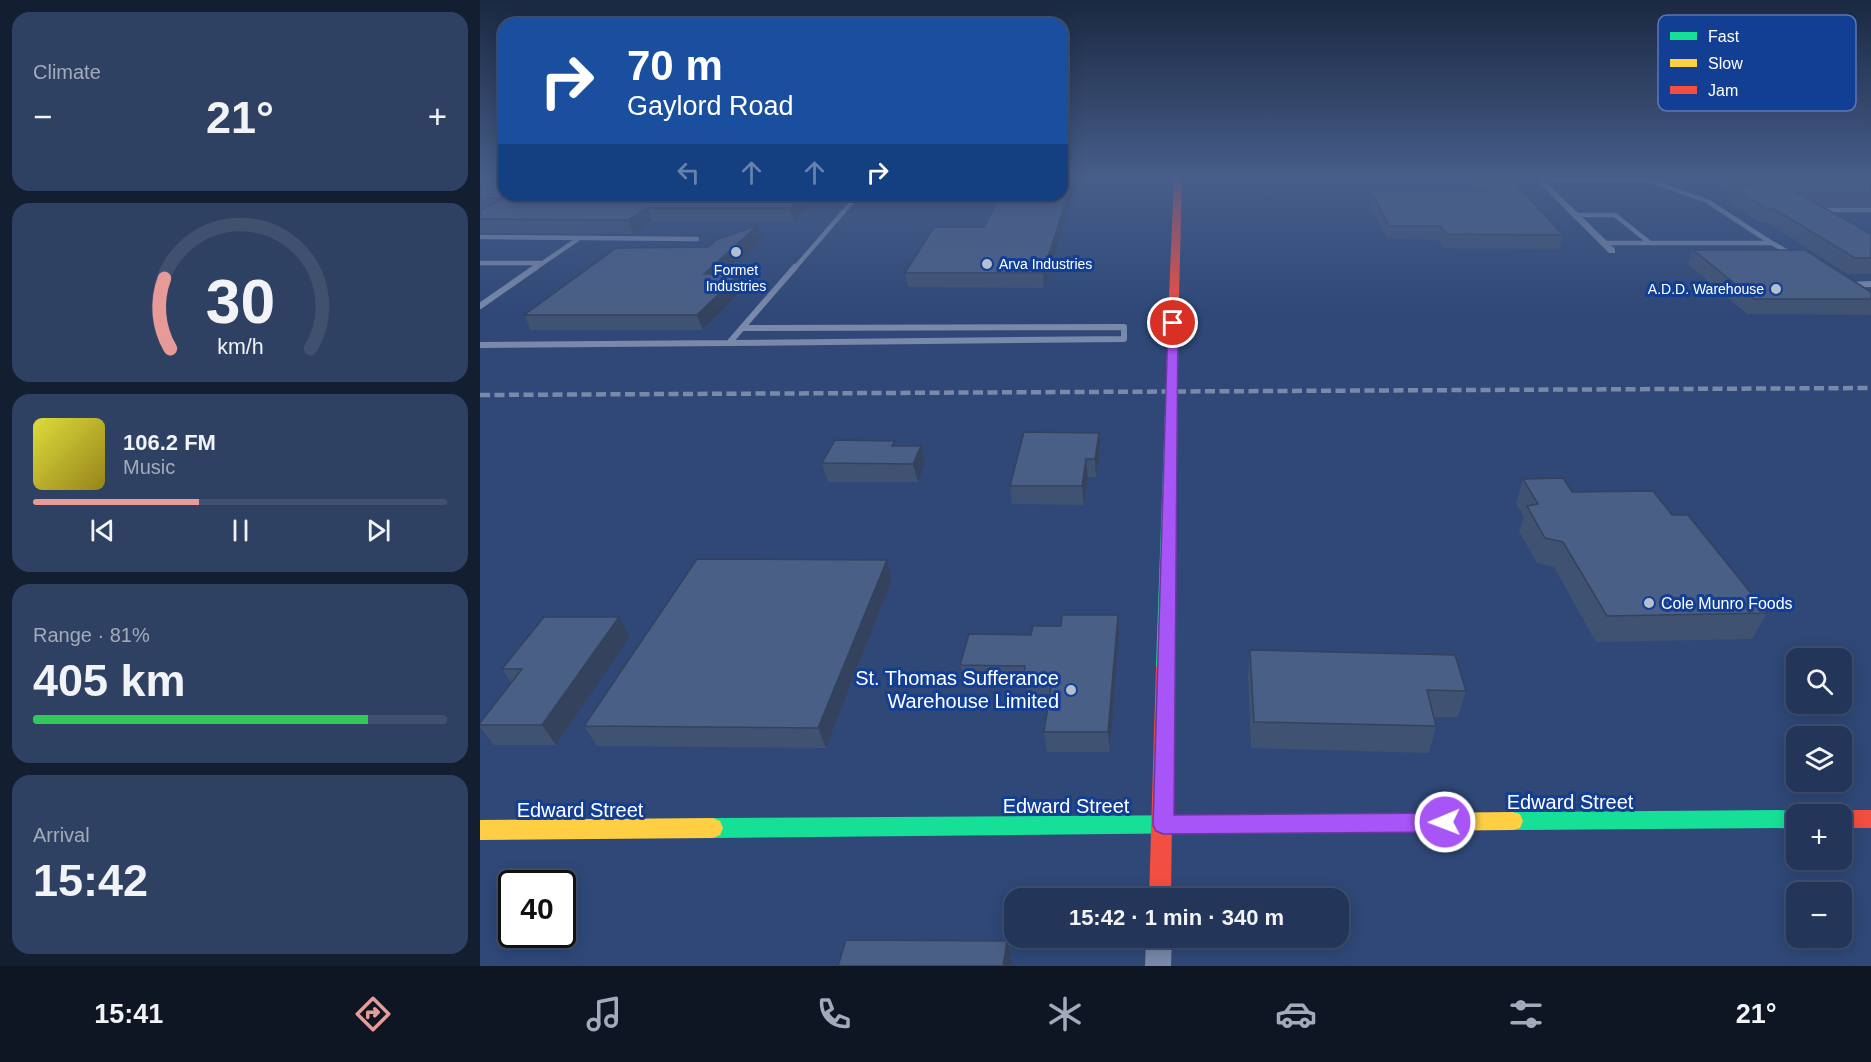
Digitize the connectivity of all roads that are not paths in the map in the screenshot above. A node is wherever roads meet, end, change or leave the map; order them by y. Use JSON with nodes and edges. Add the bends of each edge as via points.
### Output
{"nodes":[{"id":1,"x":835,"y":221,"type":"edge"},
{"id":2,"x":1176,"y":221,"type":"edge"},
{"id":3,"x":1582,"y":221,"type":"edge"},
{"id":4,"x":1623,"y":221,"type":"edge"},
{"id":5,"x":1738,"y":221,"type":"edge"},
{"id":6,"x":480,"y":237,"type":"edge"},
{"id":7,"x":579,"y":238,"type":"junction"},
{"id":8,"x":698,"y":239,"type":"dead end"},
{"id":9,"x":1604,"y":243,"type":"junction"},
{"id":10,"x":1650,"y":243,"type":"junction"},
{"id":11,"x":1772,"y":243,"type":"junction"},
{"id":12,"x":1612,"y":251,"type":"dead end"},
{"id":13,"x":1802,"y":261,"type":"edge"},
{"id":14,"x":480,"y":263,"type":"edge"},
{"id":15,"x":542,"y":263,"type":"junction"},
{"id":16,"x":1871,"y":284,"type":"edge"},
{"id":17,"x":1842,"y":285,"type":"edge"},
{"id":18,"x":480,"y":306,"type":"edge"},
{"id":19,"x":741,"y":328,"type":"junction"},
{"id":20,"x":729,"y":343,"type":"junction"},
{"id":21,"x":480,"y":345,"type":"edge"},
{"id":22,"x":1786,"y":819,"type":"edge"},
{"id":23,"x":1852,"y":819,"type":"edge"},
{"id":24,"x":1871,"y":819,"type":"edge"},
{"id":25,"x":1163,"y":825,"type":"junction"},
{"id":26,"x":480,"y":830,"type":"edge"},
{"id":27,"x":1160,"y":888,"type":"edge"},
{"id":28,"x":1159,"y":948,"type":"edge"},
{"id":29,"x":1158,"y":966,"type":"edge"}],
"edges":[{"from":1,"to":19,"type":"lane"},
{"from":2,"to":25,"type":"street"},
{"from":3,"to":9,"type":"street"},
{"from":4,"to":10,"type":"lane"},
{"from":5,"to":11,"type":"lane"},
{"from":6,"to":7,"type":"lane"},
{"from":7,"to":8,"type":"lane"},
{"from":7,"to":15,"type":"lane"},
{"from":9,"to":10,"type":"lane"},
{"from":9,"to":12,"type":"street"},
{"from":10,"to":11,"type":"lane"},
{"from":11,"to":13,"type":"lane"},
{"from":14,"to":15,"type":"lane"},
{"from":15,"to":18,"type":"lane"},
{"from":16,"to":17,"type":"lane"},
{"from":19,"to":20,"type":"lane"},
{"from":19,"to":20,"type":"lane","via":[[1124,327],[1124,339]]},
{"from":20,"to":21,"type":"lane"},
{"from":22,"to":25,"type":"street","name":"Edward Street"},
{"from":23,"to":24,"type":"street"},
{"from":25,"to":26,"type":"street","name":"Edward Street"},
{"from":25,"to":27,"type":"street"},
{"from":28,"to":29,"type":"street"}]}
